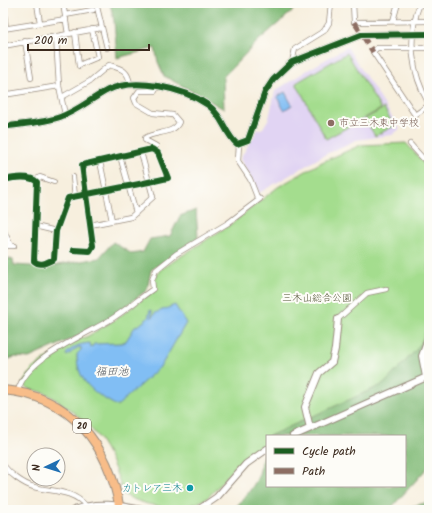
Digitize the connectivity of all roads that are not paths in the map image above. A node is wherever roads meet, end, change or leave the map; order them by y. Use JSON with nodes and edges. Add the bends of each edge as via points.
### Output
{"nodes":[{"id":1,"x":37,"y":3,"type":"edge"},
{"id":2,"x":63,"y":3,"type":"edge"},
{"id":3,"x":96,"y":3,"type":"edge"},
{"id":4,"x":332,"y":3,"type":"edge"},
{"id":5,"x":353,"y":3,"type":"edge"},
{"id":6,"x":398,"y":3,"type":"edge"},
{"id":7,"x":420,"y":3,"type":"edge"},
{"id":8,"x":3,"y":7,"type":"edge"},
{"id":9,"x":93,"y":10,"type":"dead end"},
{"id":10,"x":65,"y":17,"type":"junction"},
{"id":11,"x":393,"y":21,"type":"junction"},
{"id":12,"x":415,"y":21,"type":"junction"},
{"id":13,"x":429,"y":21,"type":"edge"},
{"id":14,"x":40,"y":23,"type":"junction"},
{"id":15,"x":5,"y":28,"type":"edge"},
{"id":16,"x":101,"y":28,"type":"junction"},
{"id":17,"x":92,"y":29,"type":"junction"},
{"id":18,"x":75,"y":32,"type":"junction"},
{"id":19,"x":68,"y":34,"type":"junction"},
{"id":20,"x":412,"y":34,"type":"junction"},
{"id":21,"x":429,"y":34,"type":"edge"},
{"id":22,"x":56,"y":36,"type":"junction"},
{"id":23,"x":25,"y":41,"type":"junction"},
{"id":24,"x":3,"y":46,"type":"edge"},
{"id":25,"x":107,"y":48,"type":"dead end"},
{"id":26,"x":412,"y":48,"type":"junction"},
{"id":27,"x":429,"y":48,"type":"edge"},
{"id":28,"x":292,"y":62,"type":"junction"},
{"id":29,"x":31,"y":78,"type":"dead end"},
{"id":30,"x":130,"y":84,"type":"junction"},
{"id":31,"x":59,"y":86,"type":"junction"},
{"id":32,"x":157,"y":87,"type":"junction"},
{"id":33,"x":3,"y":95,"type":"edge"},
{"id":34,"x":62,"y":97,"type":"junction"},
{"id":35,"x":429,"y":104,"type":"edge"},
{"id":36,"x":65,"y":115,"type":"junction"},
{"id":37,"x":3,"y":127,"type":"edge"},
{"id":38,"x":239,"y":144,"type":"junction"},
{"id":39,"x":410,"y":144,"type":"dead end"},
{"id":40,"x":154,"y":150,"type":"junction"},
{"id":41,"x":141,"y":152,"type":"junction"},
{"id":42,"x":120,"y":156,"type":"junction"},
{"id":43,"x":100,"y":161,"type":"junction"},
{"id":44,"x":429,"y":165,"type":"edge"},
{"id":45,"x":73,"y":178,"type":"dead end"},
{"id":46,"x":3,"y":180,"type":"edge"},
{"id":47,"x":35,"y":180,"type":"junction"},
{"id":48,"x":54,"y":182,"type":"dead end"},
{"id":49,"x":149,"y":182,"type":"junction"},
{"id":50,"x":128,"y":186,"type":"junction"},
{"id":51,"x":106,"y":191,"type":"junction"},
{"id":52,"x":86,"y":195,"type":"junction"},
{"id":53,"x":75,"y":197,"type":"junction"},
{"id":54,"x":136,"y":213,"type":"junction"},
{"id":55,"x":112,"y":221,"type":"junction"},
{"id":56,"x":90,"y":225,"type":"junction"},
{"id":57,"x":35,"y":226,"type":"junction"},
{"id":58,"x":3,"y":229,"type":"edge"},
{"id":59,"x":56,"y":231,"type":"junction"},
{"id":60,"x":3,"y":246,"type":"edge"},
{"id":61,"x":73,"y":250,"type":"dead end"},
{"id":62,"x":386,"y":289,"type":"dead end"},
{"id":63,"x":338,"y":319,"type":"joint"},
{"id":64,"x":429,"y":337,"type":"edge"},
{"id":65,"x":428,"y":376,"type":"edge"},
{"id":66,"x":3,"y":390,"type":"edge"},
{"id":67,"x":18,"y":391,"type":"junction"},
{"id":68,"x":310,"y":428,"type":"junction"},
{"id":69,"x":295,"y":435,"type":"edge"},
{"id":70,"x":266,"y":450,"type":"edge"},
{"id":71,"x":3,"y":465,"type":"edge"},
{"id":72,"x":86,"y":506,"type":"junction"},
{"id":73,"x":120,"y":508,"type":"edge"},
{"id":74,"x":74,"y":510,"type":"edge"},
{"id":75,"x":142,"y":510,"type":"edge"},
{"id":76,"x":198,"y":510,"type":"edge"}],
"edges":[{"from":1,"to":14,"type":"street"},
{"from":2,"to":10,"type":"street"},
{"from":3,"to":16,"type":"street"},
{"from":4,"to":28,"type":"street","via":[[329,23],[324,31],[295,49]]},
{"from":5,"to":11,"type":"street","via":[[354,22]]},
{"from":6,"to":11,"type":"street"},
{"from":7,"to":12,"type":"street"},
{"from":8,"to":15,"type":"street"},
{"from":9,"to":10,"type":"street"},
{"from":10,"to":14,"type":"street"},
{"from":10,"to":19,"type":"street"},
{"from":11,"to":12,"type":"street"},
{"from":12,"to":13,"type":"street"},
{"from":12,"to":20,"type":"street"},
{"from":14,"to":15,"type":"street"},
{"from":16,"to":17,"type":"street"},
{"from":16,"to":25,"type":"street"},
{"from":17,"to":18,"type":"street"},
{"from":17,"to":18,"type":"street","via":[[98,57],[79,66]]},
{"from":18,"to":19,"type":"street"},
{"from":19,"to":22,"type":"street"},
{"from":20,"to":21,"type":"street"},
{"from":20,"to":26,"type":"street"},
{"from":20,"to":28,"type":"street","via":[[361,35]]},
{"from":22,"to":23,"type":"street"},
{"from":22,"to":31,"type":"street"},
{"from":23,"to":24,"type":"street"},
{"from":23,"to":29,"type":"street"},
{"from":26,"to":27,"type":"street"},
{"from":26,"to":35,"type":"street","via":[[415,70]]},
{"from":26,"to":35,"type":"street","via":[[377,48],[374,52],[415,115]]},
{"from":28,"to":38,"type":"street","via":[[273,80],[265,92],[248,140]]},
{"from":30,"to":32,"type":"street"},
{"from":30,"to":34,"type":"street","via":[[125,70],[109,65],[90,81]]},
{"from":30,"to":36,"type":"street","via":[[107,90]]},
{"from":31,"to":33,"type":"street"},
{"from":31,"to":34,"type":"street"},
{"from":32,"to":38,"type":"street","via":[[197,98],[209,106],[224,123],[233,140]]},
{"from":32,"to":40,"type":"street","via":[[155,92],[139,91],[134,98],[136,103],[153,113],[173,115],[179,122],[177,126],[145,138],[156,146]]},
{"from":34,"to":36,"type":"street"},
{"from":36,"to":37,"type":"street"},
{"from":38,"to":67,"type":"street","via":[[238,161],[260,199],[156,270],[152,280],[153,289],[114,318],[84,336],[64,344],[31,367],[20,383]]},
{"from":39,"to":44,"type":"street"},
{"from":40,"to":41,"type":"street"},
{"from":40,"to":49,"type":"street","via":[[158,153],[168,178]]},
{"from":41,"to":42,"type":"street"},
{"from":41,"to":49,"type":"street"},
{"from":42,"to":43,"type":"street"},
{"from":42,"to":50,"type":"street"},
{"from":43,"to":51,"type":"street"},
{"from":43,"to":52,"type":"street","via":[[82,165]]},
{"from":45,"to":53,"type":"street"},
{"from":46,"to":47,"type":"street"},
{"from":47,"to":48,"type":"street","via":[[40,177]]},
{"from":47,"to":57,"type":"street"},
{"from":49,"to":50,"type":"street"},
{"from":49,"to":54,"type":"street","via":[[153,197]]},
{"from":50,"to":51,"type":"street"},
{"from":50,"to":54,"type":"street"},
{"from":51,"to":52,"type":"street"},
{"from":51,"to":55,"type":"street"},
{"from":52,"to":53,"type":"street"},
{"from":52,"to":56,"type":"street"},
{"from":53,"to":59,"type":"street","via":[[68,198]]},
{"from":54,"to":55,"type":"street","via":[[131,217]]},
{"from":55,"to":56,"type":"street"},
{"from":56,"to":61,"type":"street","via":[[92,250]]},
{"from":57,"to":59,"type":"street"},
{"from":57,"to":59,"type":"street","via":[[34,261],[37,264],[54,259]]},
{"from":58,"to":60,"type":"street","via":[[13,246]]},
{"from":62,"to":63,"type":"street","via":[[367,293]]},
{"from":63,"to":68,"type":"street","via":[[336,349],[332,362],[319,373],[305,407]]},
{"from":64,"to":65,"type":"street","via":[[422,356]]},
{"from":65,"to":68,"type":"street"},
{"from":66,"to":67,"type":"main road","number":"20"},
{"from":67,"to":73,"type":"main road","number":"20","via":[[64,410],[95,441],[106,460],[116,487]]},
{"from":68,"to":69,"type":"street"},
{"from":70,"to":76,"type":"street","via":[[246,464],[217,497]]},
{"from":71,"to":72,"type":"street","via":[[10,473],[33,487],[64,492],[80,499]]},
{"from":72,"to":73,"type":"street"},
{"from":72,"to":74,"type":"street"},
{"from":73,"to":75,"type":"street"}]}
